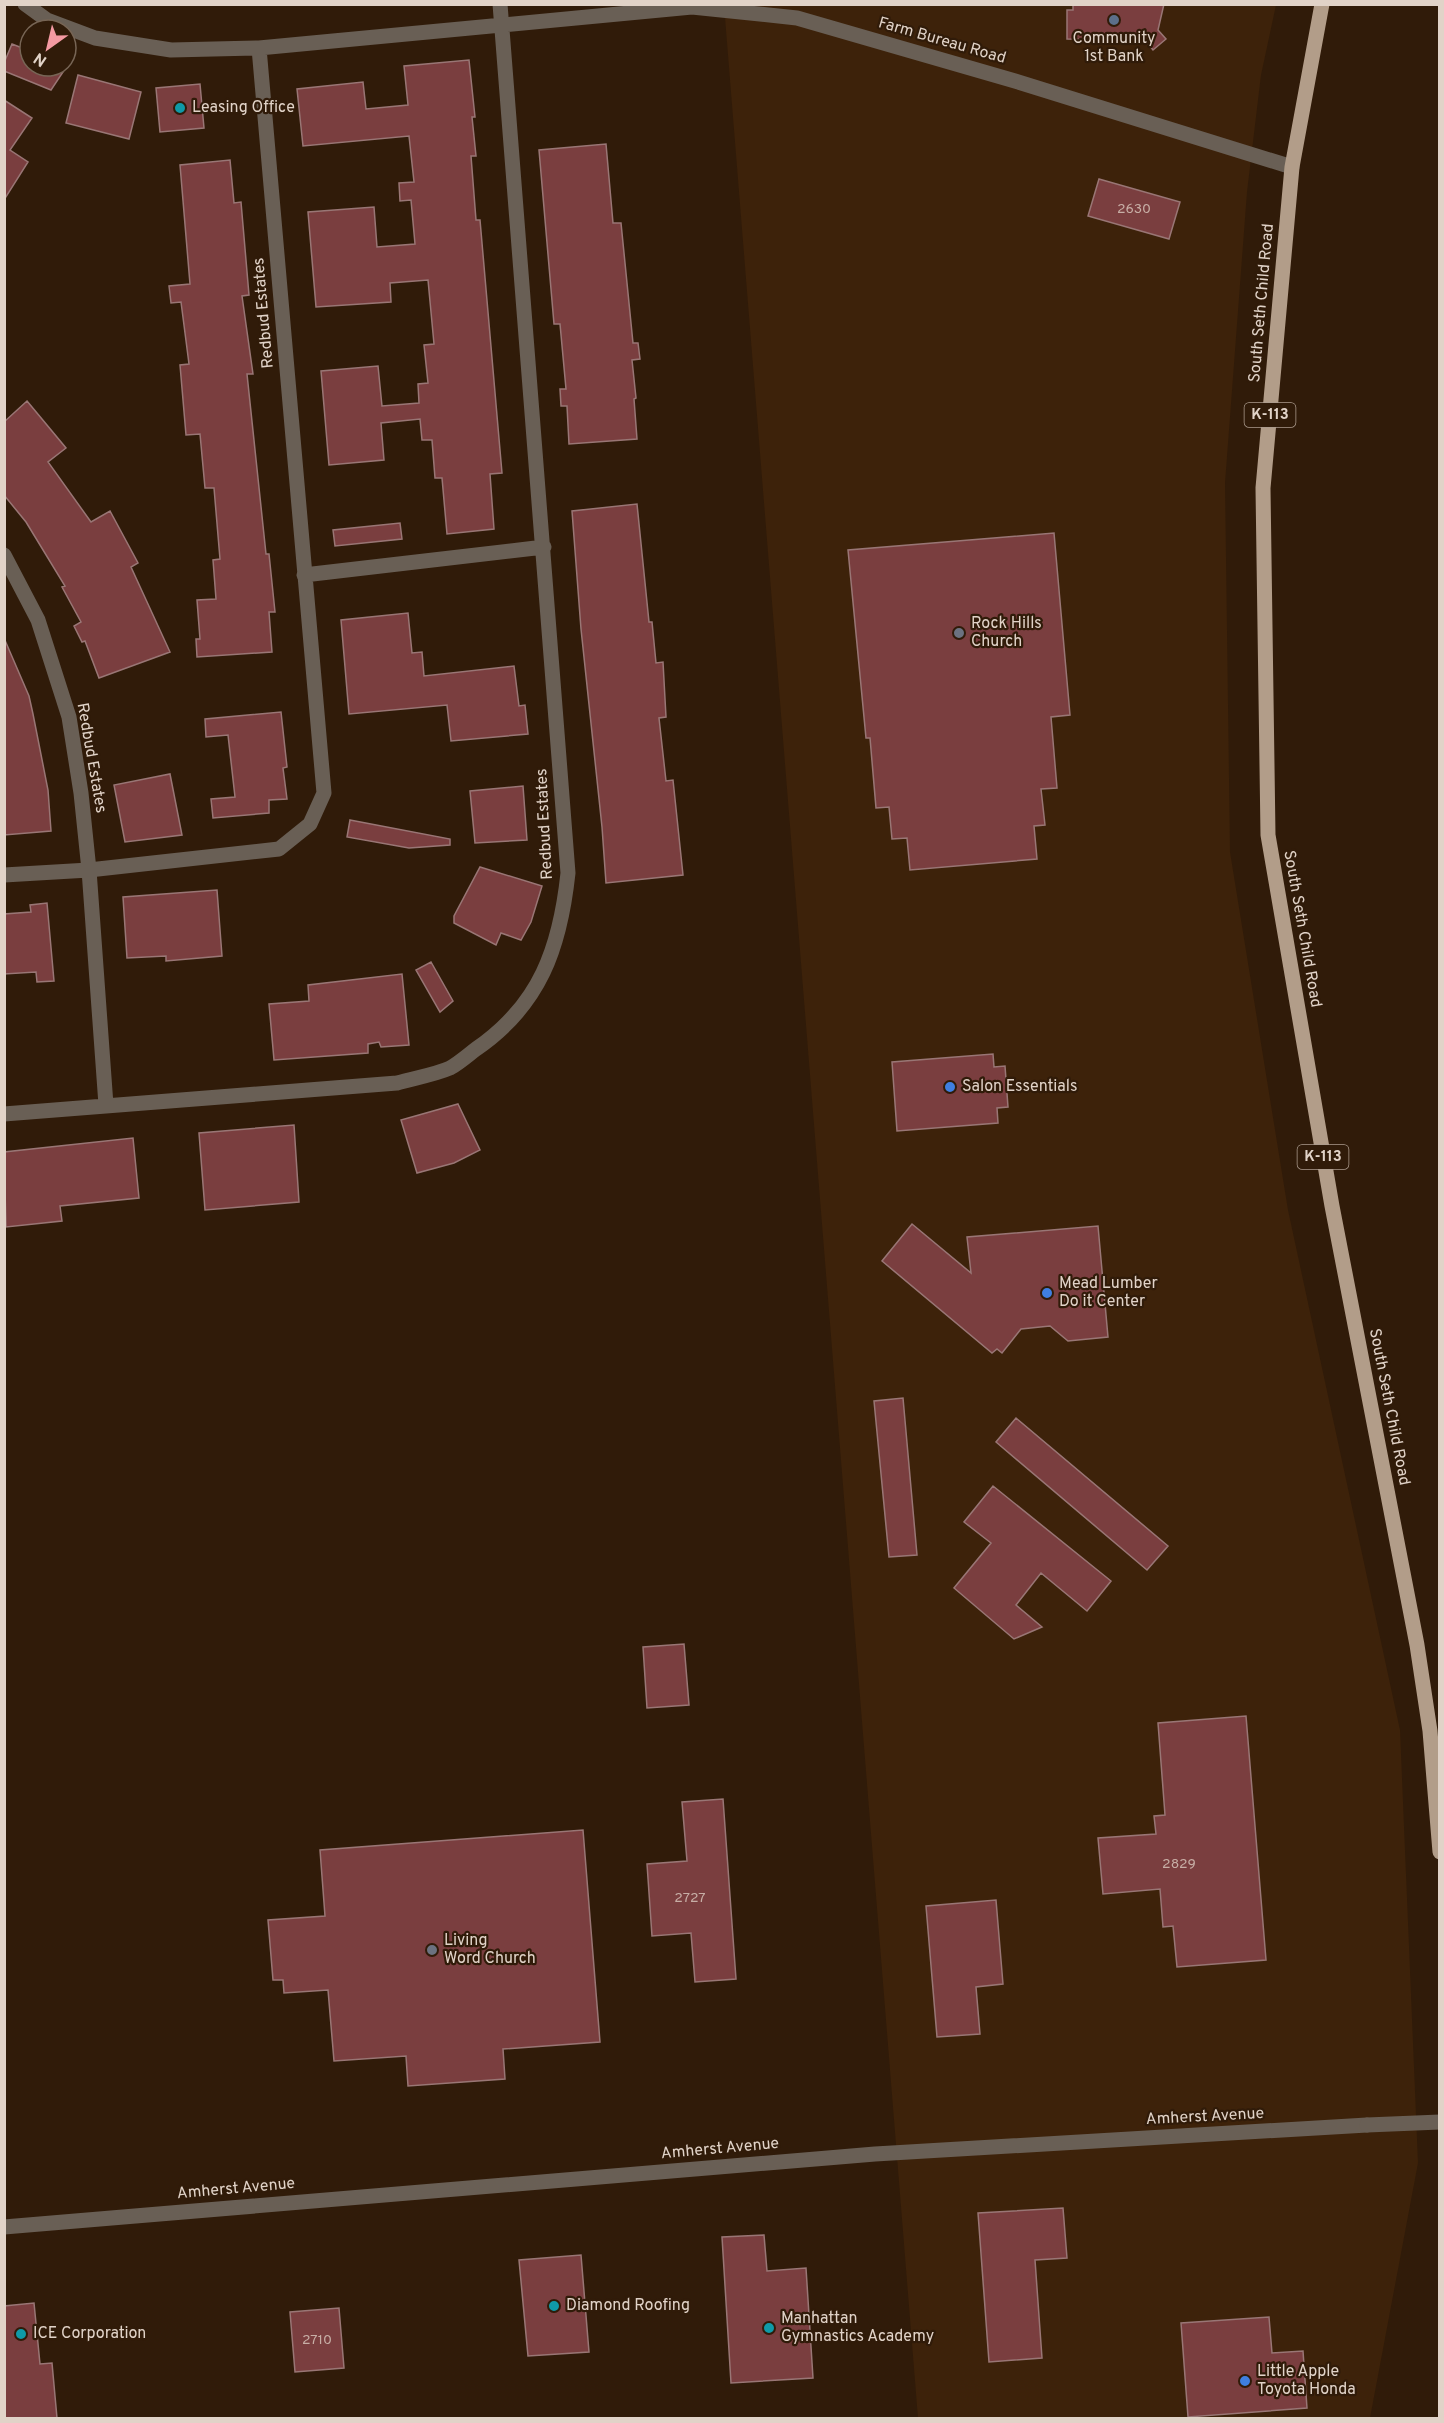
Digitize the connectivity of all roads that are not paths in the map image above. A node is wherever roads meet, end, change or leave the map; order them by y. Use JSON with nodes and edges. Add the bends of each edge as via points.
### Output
{"nodes":[{"id":1,"x":25,"y":4,"type":"edge"},
{"id":2,"x":500,"y":4,"type":"edge"},
{"id":3,"x":1323,"y":4,"type":"edge"},
{"id":4,"x":502,"y":24,"type":"junction"},
{"id":5,"x":259,"y":48,"type":"junction"},
{"id":6,"x":1292,"y":167,"type":"junction"},
{"id":7,"x":544,"y":547,"type":"junction"},
{"id":8,"x":4,"y":555,"type":"edge"},
{"id":9,"x":304,"y":575,"type":"junction"},
{"id":10,"x":89,"y":870,"type":"junction"},
{"id":11,"x":4,"y":875,"type":"edge"},
{"id":12,"x":106,"y":1106,"type":"junction"},
{"id":13,"x":4,"y":1114,"type":"edge"},
{"id":14,"x":1440,"y":1852,"type":"edge"},
{"id":15,"x":1440,"y":2122,"type":"edge"},
{"id":16,"x":4,"y":2227,"type":"edge"}],
"edges":[{"from":1,"to":5,"type":"street","via":[[47,20],[95,38],[171,50]]},
{"from":2,"to":4,"type":"street","name":"Redbud Estates"},
{"from":3,"to":6,"type":"main road","name":"South Seth Child Road","number":"K-113"},
{"from":4,"to":5,"type":"street"},
{"from":4,"to":6,"type":"street","name":"Farm Bureau Road","via":[[692,8],[797,18]]},
{"from":4,"to":7,"type":"street","name":"Redbud Estates"},
{"from":5,"to":9,"type":"street","name":"Redbud Estates"},
{"from":6,"to":14,"type":"main road","name":"South Seth Child Road","number":"K-113","via":[[1263,488],[1268,835],[1332,1206],[1417,1645],[1430,1731]]},
{"from":7,"to":9,"type":"street"},
{"from":7,"to":12,"type":"street","name":"Redbud Estates","via":[[568,873],[565,905],[550,960],[521,1010],[499,1033],[450,1068],[397,1083]]},
{"from":8,"to":10,"type":"street","name":"Redbud Estates","via":[[38,620],[69,717]]},
{"from":9,"to":10,"type":"street","name":"Redbud Estates","via":[[324,793],[310,824],[279,849]]},
{"from":10,"to":11,"type":"street","name":"Redbud Estates"},
{"from":10,"to":12,"type":"street","name":"Redbud Estates"},
{"from":12,"to":13,"type":"street","name":"Redbud Estates"},
{"from":15,"to":16,"type":"street","name":"Amherst Avenue","via":[[875,2154]]}]}
